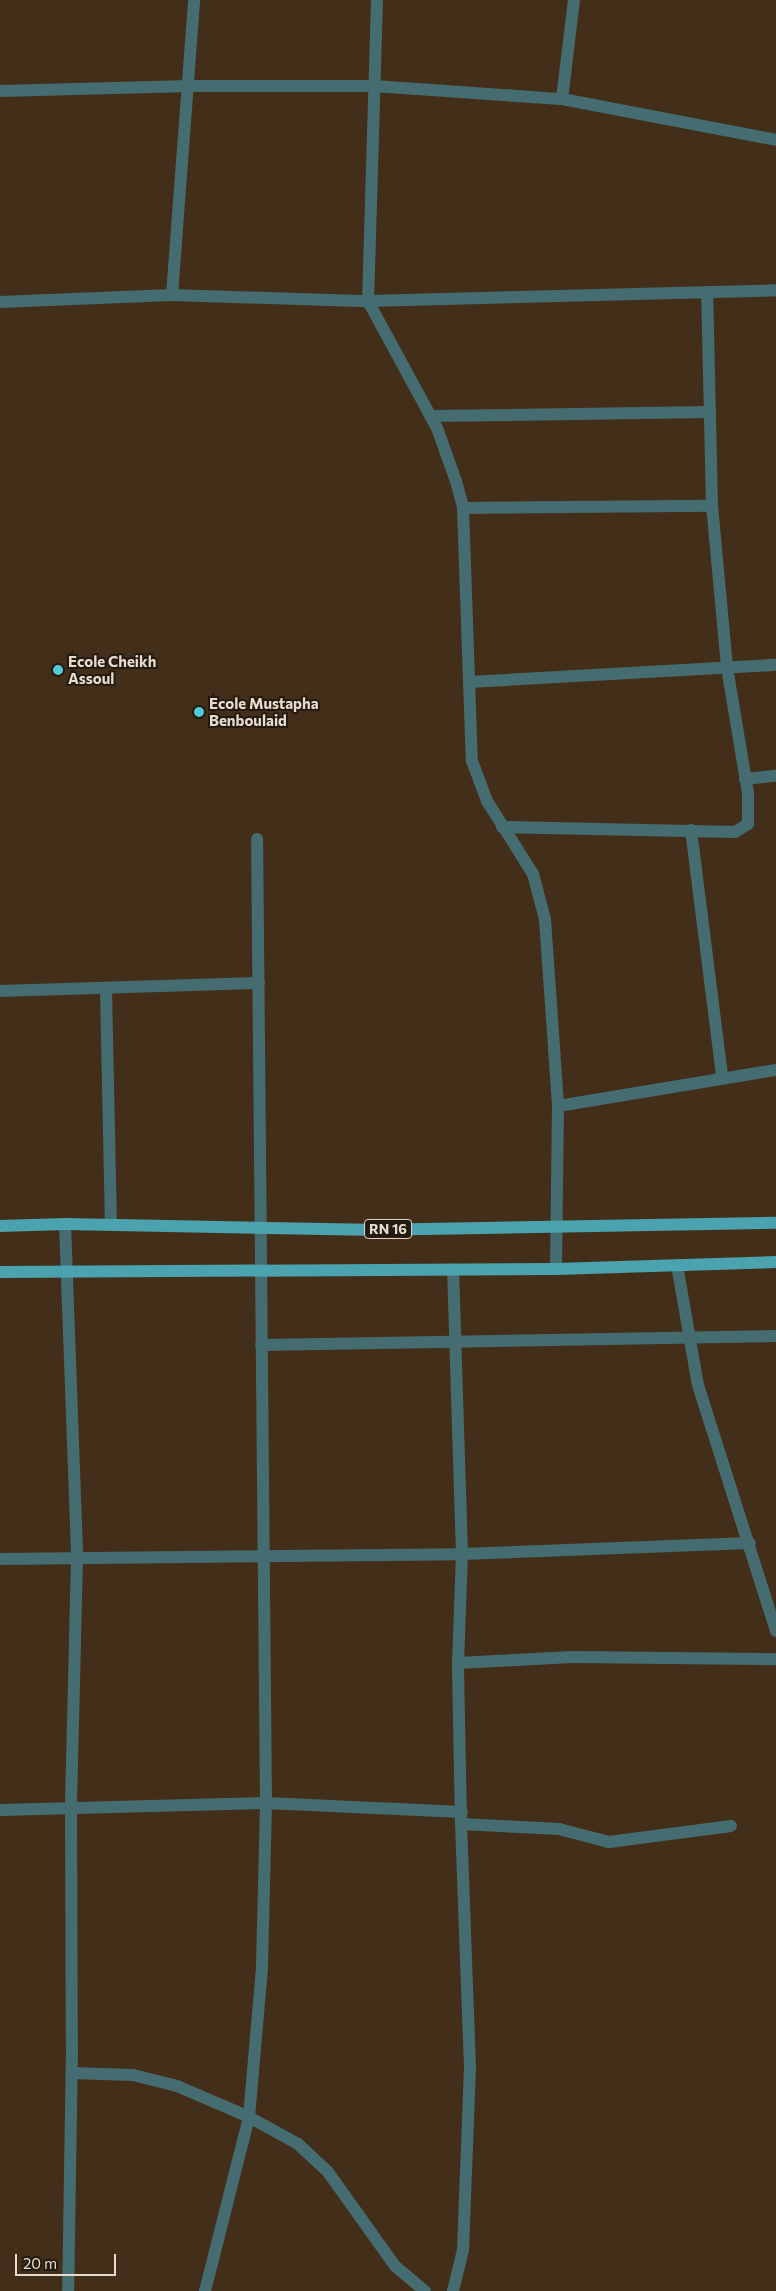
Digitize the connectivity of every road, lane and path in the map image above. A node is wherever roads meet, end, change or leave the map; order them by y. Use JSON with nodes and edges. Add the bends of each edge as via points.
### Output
{"nodes":[{"id":1,"x":194,"y":0,"type":"edge"},
{"id":2,"x":377,"y":0,"type":"edge"},
{"id":3,"x":574,"y":0,"type":"edge"},
{"id":4,"x":190,"y":86,"type":"junction"},
{"id":5,"x":374,"y":86,"type":"junction"},
{"id":6,"x":0,"y":91,"type":"edge"},
{"id":7,"x":562,"y":99,"type":"junction"},
{"id":8,"x":776,"y":140,"type":"edge"},
{"id":9,"x":776,"y":290,"type":"edge"},
{"id":10,"x":706,"y":292,"type":"junction"},
{"id":11,"x":172,"y":295,"type":"junction"},
{"id":12,"x":368,"y":301,"type":"junction"},
{"id":13,"x":0,"y":302,"type":"edge"},
{"id":14,"x":710,"y":412,"type":"junction"},
{"id":15,"x":430,"y":416,"type":"junction"},
{"id":16,"x":712,"y":506,"type":"junction"},
{"id":17,"x":462,"y":508,"type":"junction"},
{"id":18,"x":776,"y":665,"type":"edge"},
{"id":19,"x":728,"y":667,"type":"junction"},
{"id":20,"x":469,"y":682,"type":"junction"},
{"id":21,"x":776,"y":776,"type":"edge"},
{"id":22,"x":745,"y":779,"type":"junction"},
{"id":23,"x":502,"y":827,"type":"junction"},
{"id":24,"x":691,"y":830,"type":"junction"},
{"id":25,"x":257,"y":839,"type":"dead end"},
{"id":26,"x":259,"y":983,"type":"junction"},
{"id":27,"x":106,"y":989,"type":"junction"},
{"id":28,"x":0,"y":990,"type":"edge"},
{"id":29,"x":776,"y":1070,"type":"edge"},
{"id":30,"x":722,"y":1077,"type":"junction"},
{"id":31,"x":558,"y":1106,"type":"junction"},
{"id":32,"x":65,"y":1224,"type":"junction"},
{"id":33,"x":111,"y":1224,"type":"junction"},
{"id":34,"x":776,"y":1224,"type":"edge"},
{"id":35,"x":557,"y":1225,"type":"junction"},
{"id":36,"x":0,"y":1226,"type":"edge"},
{"id":37,"x":259,"y":1227,"type":"junction"},
{"id":38,"x":776,"y":1262,"type":"edge"},
{"id":39,"x":677,"y":1265,"type":"junction"},
{"id":40,"x":453,"y":1269,"type":"junction"},
{"id":41,"x":556,"y":1269,"type":"junction"},
{"id":42,"x":260,"y":1270,"type":"junction"},
{"id":43,"x":0,"y":1272,"type":"edge"},
{"id":44,"x":68,"y":1272,"type":"junction"},
{"id":45,"x":776,"y":1336,"type":"edge"},
{"id":46,"x":690,"y":1338,"type":"junction"},
{"id":47,"x":456,"y":1340,"type":"junction"},
{"id":48,"x":261,"y":1345,"type":"junction"},
{"id":49,"x":750,"y":1543,"type":"junction"},
{"id":50,"x":462,"y":1554,"type":"junction"},
{"id":51,"x":263,"y":1556,"type":"junction"},
{"id":52,"x":77,"y":1558,"type":"junction"},
{"id":53,"x":0,"y":1559,"type":"edge"},
{"id":54,"x":776,"y":1630,"type":"edge"},
{"id":55,"x":776,"y":1659,"type":"edge"},
{"id":56,"x":458,"y":1663,"type":"junction"},
{"id":57,"x":266,"y":1803,"type":"junction"},
{"id":58,"x":71,"y":1809,"type":"junction"},
{"id":59,"x":0,"y":1810,"type":"edge"},
{"id":60,"x":461,"y":1818,"type":"junction"},
{"id":61,"x":731,"y":1826,"type":"dead end"},
{"id":62,"x":72,"y":2073,"type":"junction"},
{"id":63,"x":249,"y":2117,"type":"junction"},
{"id":64,"x":68,"y":2291,"type":"edge"},
{"id":65,"x":205,"y":2291,"type":"edge"},
{"id":66,"x":426,"y":2291,"type":"edge"},
{"id":67,"x":453,"y":2291,"type":"edge"}],
"edges":[{"from":1,"to":4,"type":"street"},
{"from":2,"to":5,"type":"street"},
{"from":3,"to":7,"type":"street"},
{"from":4,"to":5,"type":"street"},
{"from":4,"to":6,"type":"street"},
{"from":4,"to":11,"type":"street"},
{"from":5,"to":7,"type":"street"},
{"from":5,"to":12,"type":"street"},
{"from":7,"to":8,"type":"street"},
{"from":9,"to":10,"type":"street"},
{"from":10,"to":12,"type":"street"},
{"from":10,"to":14,"type":"street"},
{"from":11,"to":12,"type":"street"},
{"from":11,"to":13,"type":"street"},
{"from":12,"to":15,"type":"street"},
{"from":14,"to":15,"type":"street"},
{"from":14,"to":16,"type":"street"},
{"from":15,"to":17,"type":"street","via":[[437,428]]},
{"from":16,"to":17,"type":"street"},
{"from":16,"to":19,"type":"street"},
{"from":17,"to":20,"type":"street"},
{"from":18,"to":19,"type":"street"},
{"from":19,"to":20,"type":"street"},
{"from":19,"to":22,"type":"street"},
{"from":20,"to":23,"type":"street","via":[[472,761]]},
{"from":21,"to":22,"type":"street"},
{"from":22,"to":24,"type":"street","via":[[748,824],[742,830]]},
{"from":23,"to":24,"type":"street"},
{"from":23,"to":31,"type":"street","via":[[533,874],[545,919]]},
{"from":24,"to":30,"type":"street"},
{"from":25,"to":26,"type":"street"},
{"from":26,"to":27,"type":"street"},
{"from":26,"to":37,"type":"street"},
{"from":27,"to":28,"type":"street"},
{"from":27,"to":33,"type":"street"},
{"from":29,"to":30,"type":"street"},
{"from":30,"to":31,"type":"street","via":[[674,1089]]},
{"from":31,"to":35,"type":"street"},
{"from":32,"to":33,"type":"main road","number":"RN 16"},
{"from":32,"to":36,"type":"main road","number":"RN 16"},
{"from":32,"to":44,"type":"street"},
{"from":33,"to":37,"type":"main road","number":"RN 16"},
{"from":34,"to":35,"type":"main road","number":"RN 16"},
{"from":35,"to":37,"type":"main road","number":"RN 16","via":[[366,1230]]},
{"from":35,"to":41,"type":"street"},
{"from":37,"to":42,"type":"street"},
{"from":38,"to":39,"type":"main road"},
{"from":39,"to":41,"type":"main road"},
{"from":39,"to":46,"type":"street"},
{"from":40,"to":41,"type":"main road"},
{"from":40,"to":42,"type":"main road"},
{"from":40,"to":47,"type":"street"},
{"from":42,"to":44,"type":"main road"},
{"from":42,"to":48,"type":"street"},
{"from":43,"to":44,"type":"main road"},
{"from":44,"to":52,"type":"street"},
{"from":45,"to":46,"type":"street"},
{"from":46,"to":47,"type":"street"},
{"from":46,"to":49,"type":"street","via":[[698,1384]]},
{"from":47,"to":48,"type":"street"},
{"from":47,"to":50,"type":"street"},
{"from":48,"to":51,"type":"street"},
{"from":49,"to":50,"type":"street"},
{"from":49,"to":54,"type":"street"},
{"from":50,"to":51,"type":"street"},
{"from":50,"to":56,"type":"street"},
{"from":51,"to":52,"type":"street"},
{"from":51,"to":57,"type":"street"},
{"from":52,"to":53,"type":"street"},
{"from":52,"to":58,"type":"street"},
{"from":55,"to":56,"type":"street","via":[[572,1657]]},
{"from":56,"to":60,"type":"street"},
{"from":57,"to":58,"type":"street"},
{"from":57,"to":60,"type":"street"},
{"from":57,"to":63,"type":"street","via":[[262,1967]]},
{"from":58,"to":59,"type":"street"},
{"from":58,"to":62,"type":"street"},
{"from":60,"to":61,"type":"street","via":[[559,1829],[609,1842]]},
{"from":60,"to":67,"type":"street","via":[[470,2068],[463,2250]]},
{"from":62,"to":63,"type":"street","via":[[133,2075],[177,2086]]},
{"from":62,"to":64,"type":"street"},
{"from":63,"to":65,"type":"street"},
{"from":63,"to":66,"type":"street","via":[[298,2144],[328,2172],[395,2266]]}]}
